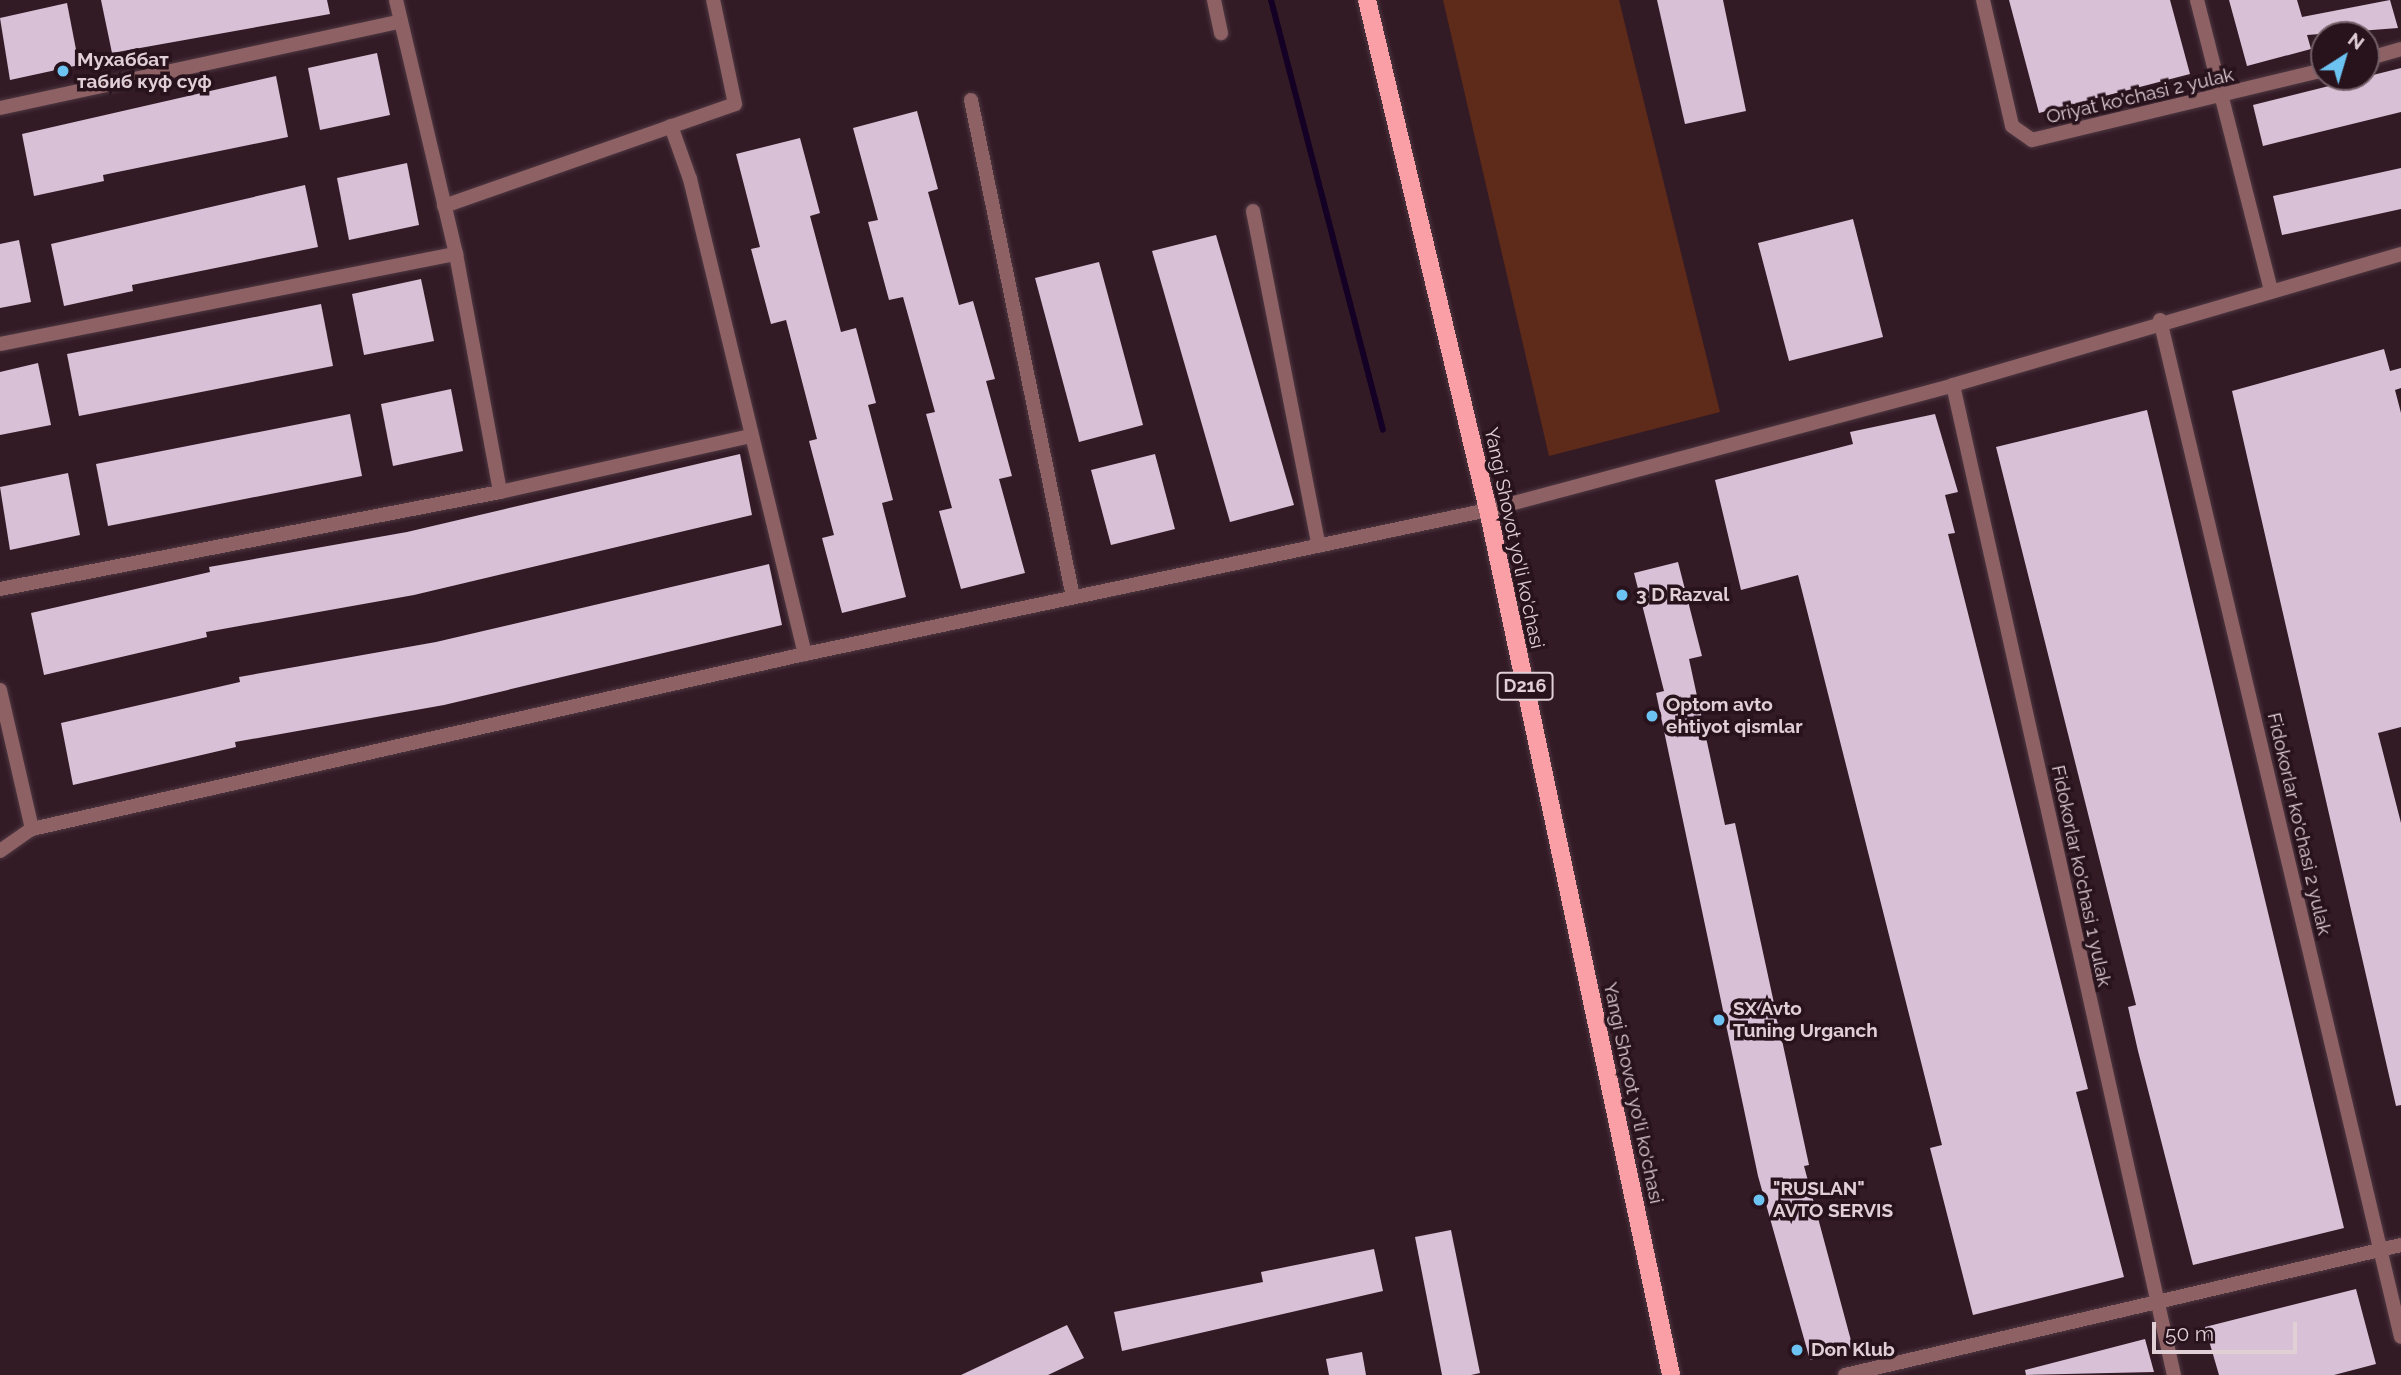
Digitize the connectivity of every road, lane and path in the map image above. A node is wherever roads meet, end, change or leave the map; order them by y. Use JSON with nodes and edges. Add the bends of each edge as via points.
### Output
{"nodes":[{"id":1,"x":396,"y":0,"type":"edge"},
{"id":2,"x":713,"y":0,"type":"edge"},
{"id":3,"x":1214,"y":0,"type":"edge"},
{"id":4,"x":1367,"y":0,"type":"edge"},
{"id":5,"x":1983,"y":0,"type":"edge"},
{"id":6,"x":2197,"y":0,"type":"edge"},
{"id":7,"x":401,"y":21,"type":"junction"},
{"id":8,"x":1221,"y":33,"type":"dead end"},
{"id":9,"x":2401,"y":49,"type":"edge"},
{"id":10,"x":2380,"y":55,"type":"edge"},
{"id":11,"x":2310,"y":74,"type":"edge"},
{"id":12,"x":2220,"y":98,"type":"junction"},
{"id":13,"x":971,"y":100,"type":"dead end"},
{"id":14,"x":0,"y":108,"type":"edge"},
{"id":15,"x":671,"y":127,"type":"junction"},
{"id":16,"x":444,"y":206,"type":"junction"},
{"id":17,"x":1253,"y":211,"type":"dead end"},
{"id":18,"x":456,"y":254,"type":"junction"},
{"id":19,"x":2400,"y":259,"type":"edge"},
{"id":20,"x":2272,"y":291,"type":"junction"},
{"id":21,"x":2160,"y":320,"type":"junction"},
{"id":22,"x":0,"y":344,"type":"edge"},
{"id":23,"x":1953,"y":385,"type":"junction"},
{"id":24,"x":750,"y":436,"type":"junction"},
{"id":25,"x":500,"y":492,"type":"junction"},
{"id":26,"x":1488,"y":510,"type":"junction"},
{"id":27,"x":1319,"y":546,"type":"junction"},
{"id":28,"x":0,"y":589,"type":"edge"},
{"id":29,"x":1073,"y":597,"type":"junction"},
{"id":30,"x":805,"y":654,"type":"junction"},
{"id":31,"x":0,"y":690,"type":"edge"},
{"id":32,"x":32,"y":829,"type":"junction"},
{"id":33,"x":0,"y":851,"type":"edge"},
{"id":34,"x":2401,"y":1245,"type":"edge"},
{"id":35,"x":2381,"y":1249,"type":"junction"},
{"id":36,"x":2157,"y":1306,"type":"junction"},
{"id":37,"x":2401,"y":1337,"type":"edge"},
{"id":38,"x":1671,"y":1375,"type":"edge"},
{"id":39,"x":1845,"y":1375,"type":"edge"},
{"id":40,"x":2174,"y":1375,"type":"edge"}],
"edges":[{"from":1,"to":7,"type":"street"},
{"from":2,"to":15,"type":"street","via":[[735,104]]},
{"from":3,"to":8,"type":"street"},
{"from":4,"to":26,"type":"main road","name":"Yangi Shovot yo'li ko'chasi","number":"D216"},
{"from":5,"to":12,"type":"street","name":"Oriyat ko'chasi 2 yulak","via":[[2012,126],[2032,140]]},
{"from":6,"to":12,"type":"street"},
{"from":7,"to":14,"type":"street"},
{"from":7,"to":16,"type":"street"},
{"from":9,"to":10,"type":"street"},
{"from":11,"to":12,"type":"street","name":"Oriyat ko'chasi 2 yulak"},
{"from":12,"to":20,"type":"street"},
{"from":13,"to":29,"type":"street"},
{"from":15,"to":16,"type":"street"},
{"from":15,"to":24,"type":"street","via":[[690,180]]},
{"from":16,"to":18,"type":"street"},
{"from":17,"to":27,"type":"street"},
{"from":18,"to":22,"type":"street"},
{"from":18,"to":25,"type":"street"},
{"from":19,"to":20,"type":"street"},
{"from":20,"to":21,"type":"street"},
{"from":21,"to":23,"type":"street"},
{"from":21,"to":35,"type":"street","name":"Fidokorlar ko'chasi 2 yulak"},
{"from":23,"to":26,"type":"street"},
{"from":23,"to":36,"type":"street","name":"Fidokorlar ko'chasi 1 yulak"},
{"from":24,"to":25,"type":"street"},
{"from":24,"to":30,"type":"street"},
{"from":25,"to":28,"type":"street"},
{"from":26,"to":27,"type":"street"},
{"from":26,"to":38,"type":"main road","name":"Yangi Shovot yo'li ko'chasi","number":"D216"},
{"from":27,"to":29,"type":"street"},
{"from":29,"to":30,"type":"street"},
{"from":30,"to":32,"type":"street"},
{"from":31,"to":32,"type":"street"},
{"from":32,"to":33,"type":"street"},
{"from":34,"to":35,"type":"street"},
{"from":35,"to":36,"type":"street"},
{"from":35,"to":37,"type":"street","name":"Fidokorlar ko'chasi 2 yulak"},
{"from":36,"to":39,"type":"street"},
{"from":36,"to":40,"type":"street","name":"Fidokorlar ko'chasi 1 yulak"}]}
